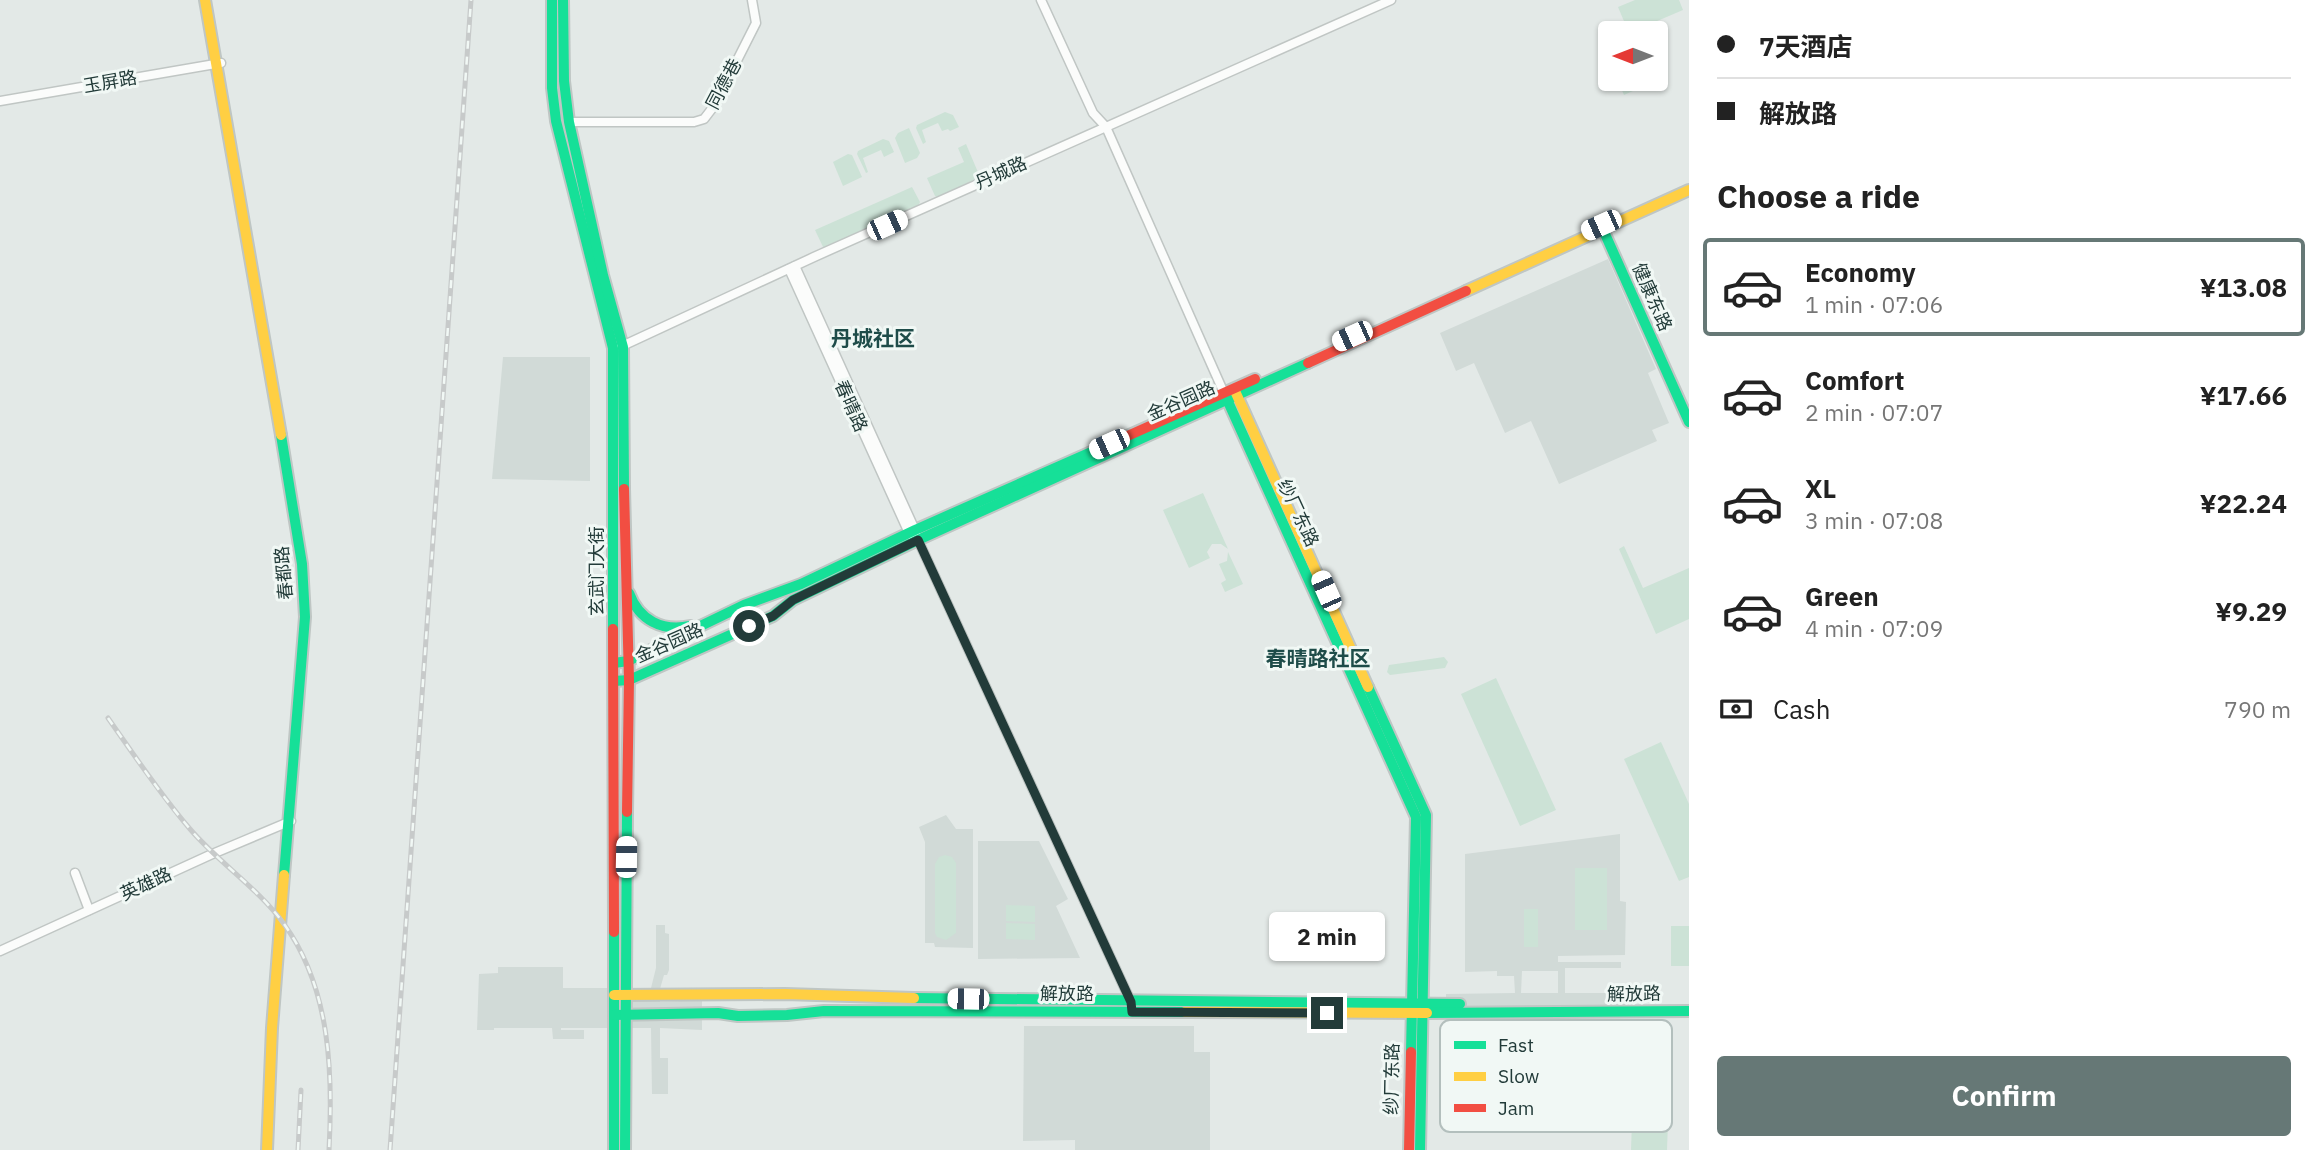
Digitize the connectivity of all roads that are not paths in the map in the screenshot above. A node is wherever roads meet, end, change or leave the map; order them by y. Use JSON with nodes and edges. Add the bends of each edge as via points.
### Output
{"nodes":[{"id":1,"x":207,"y":0,"type":"edge"},
{"id":2,"x":552,"y":0,"type":"edge"},
{"id":3,"x":563,"y":0,"type":"edge"},
{"id":4,"x":752,"y":0,"type":"edge"},
{"id":5,"x":1041,"y":0,"type":"edge"},
{"id":6,"x":1391,"y":0,"type":"edge"},
{"id":7,"x":218,"y":63,"type":"junction"},
{"id":8,"x":0,"y":101,"type":"edge"},
{"id":9,"x":569,"y":121,"type":"junction"},
{"id":10,"x":1106,"y":127,"type":"junction"},
{"id":11,"x":1689,"y":187,"type":"edge"},
{"id":12,"x":1602,"y":227,"type":"junction"},
{"id":13,"x":792,"y":267,"type":"junction"},
{"id":14,"x":618,"y":347,"type":"junction"},
{"id":15,"x":1230,"y":394,"type":"junction"},
{"id":16,"x":1689,"y":422,"type":"edge"},
{"id":17,"x":914,"y":534,"type":"junction"},
{"id":18,"x":625,"y":577,"type":"junction"},
{"id":19,"x":723,"y":614,"type":"junction"},
{"id":20,"x":628,"y":662,"type":"junction"},
{"id":21,"x":614,"y":663,"type":"junction"},
{"id":22,"x":629,"y":680,"type":"junction"},
{"id":23,"x":614,"y":681,"type":"junction"},
{"id":24,"x":291,"y":821,"type":"junction"},
{"id":25,"x":75,"y":873,"type":"dead end"},
{"id":26,"x":89,"y":910,"type":"junction"},
{"id":27,"x":0,"y":951,"type":"edge"},
{"id":28,"x":620,"y":995,"type":"junction"},
{"id":29,"x":1689,"y":1004,"type":"edge"},
{"id":30,"x":1132,"y":1007,"type":"junction"},
{"id":31,"x":1417,"y":1008,"type":"junction"},
{"id":32,"x":1689,"y":1011,"type":"edge"},
{"id":33,"x":619,"y":1015,"type":"junction"},
{"id":34,"x":269,"y":1150,"type":"edge"},
{"id":35,"x":614,"y":1150,"type":"edge"},
{"id":36,"x":625,"y":1150,"type":"edge"},
{"id":37,"x":1409,"y":1150,"type":"edge"},
{"id":38,"x":1420,"y":1150,"type":"edge"}],
"edges":[{"from":1,"to":7,"type":"main road","name":"春都路"},
{"from":2,"to":14,"type":"main road","name":"玄武门大街","via":[[556,121]]},
{"from":3,"to":9,"type":"main road","name":"玄武门大街"},
{"from":4,"to":9,"type":"street","name":"同德巷","via":[[756,23],[704,119]]},
{"from":5,"to":10,"type":"street","name":"纱厂东路","via":[[1093,113]]},
{"from":6,"to":10,"type":"street","name":"丹城路"},
{"from":7,"to":8,"type":"street","name":"玉屏路"},
{"from":7,"to":24,"type":"main road","name":"春都路","via":[[306,562],[310,616]]},
{"from":9,"to":14,"type":"main road","name":"玄武门大街"},
{"from":10,"to":13,"type":"street","name":"丹城路"},
{"from":10,"to":15,"type":"street","name":"纱厂东路"},
{"from":11,"to":12,"type":"main road","name":"金谷园路"},
{"from":12,"to":15,"type":"main road","name":"金谷园路"},
{"from":12,"to":16,"type":"main road","name":"健康东路"},
{"from":13,"to":14,"type":"street","name":"丹城路"},
{"from":13,"to":17,"type":"street","name":"春晴路"},
{"from":14,"to":18,"type":"main road","name":"玄武门大街"},
{"from":14,"to":21,"type":"main road","name":"玄武门大街"},
{"from":15,"to":17,"type":"main road","name":"金谷园路"},
{"from":15,"to":31,"type":"main road","name":"纱厂东路","via":[[1416,817]]},
{"from":17,"to":19,"type":"main road","name":"金谷园路"},
{"from":17,"to":22,"type":"main road","name":"金谷园路","via":[[793,600],[773,616]]},
{"from":17,"to":30,"type":"street","name":"春晴路"},
{"from":18,"to":19,"type":"main road","via":[[632,603],[646,620],[662,627],[682,628]]},
{"from":18,"to":20,"type":"main road","name":"玄武门大街"},
{"from":19,"to":20,"type":"main road","name":"金谷园路"},
{"from":20,"to":21,"type":"main road","name":"金谷园路"},
{"from":20,"to":22,"type":"main road","name":"玄武门大街"},
{"from":21,"to":23,"type":"main road","name":"玄武门大街"},
{"from":22,"to":23,"type":"main road","name":"金谷园路"},
{"from":22,"to":28,"type":"main road","name":"玄武门大街"},
{"from":23,"to":28,"type":"main road","name":"玄武门大街"},
{"from":24,"to":26,"type":"street","name":"英雄路"},
{"from":24,"to":34,"type":"main road","name":"春都路"},
{"from":25,"to":26,"type":"street"},
{"from":26,"to":27,"type":"street","name":"英雄路"},
{"from":28,"to":30,"type":"main road","name":"解放路","via":[[785,994]]},
{"from":28,"to":33,"type":"main road","name":"玄武门大街"},
{"from":29,"to":31,"type":"main road","name":"解放路"},
{"from":30,"to":31,"type":"main road","name":"解放路"},
{"from":30,"to":33,"type":"main road","name":"解放路"},
{"from":31,"to":32,"type":"main road","name":"解放路"},
{"from":31,"to":37,"type":"main road","name":"纱厂东路"},
{"from":31,"to":38,"type":"main road","name":"纱厂东路"},
{"from":33,"to":35,"type":"main road","name":"玄武门大街"},
{"from":33,"to":36,"type":"main road","name":"玄武门大街"}]}
